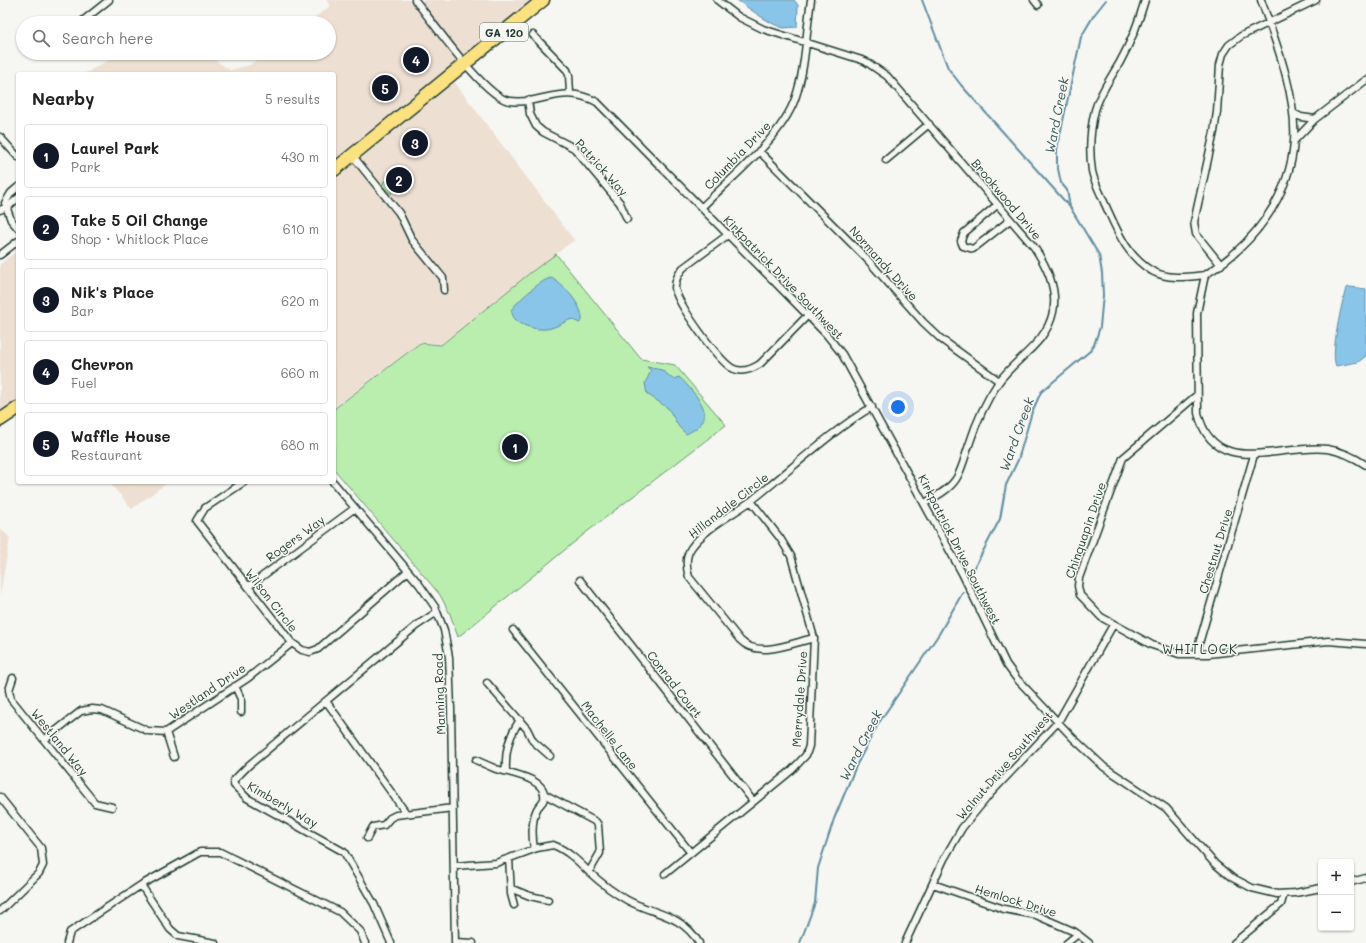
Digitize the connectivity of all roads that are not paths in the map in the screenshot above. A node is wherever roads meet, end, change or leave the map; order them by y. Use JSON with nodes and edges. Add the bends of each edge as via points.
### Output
{"nodes":[{"id":1,"x":109,"y":0,"type":"edge"},
{"id":2,"x":415,"y":0,"type":"edge"},
{"id":3,"x":542,"y":0,"type":"edge"},
{"id":4,"x":717,"y":0,"type":"edge"},
{"id":5,"x":811,"y":0,"type":"edge"},
{"id":6,"x":1145,"y":0,"type":"edge"},
{"id":7,"x":1261,"y":0,"type":"edge"},
{"id":8,"x":1316,"y":0,"type":"edge"},
{"id":9,"x":89,"y":16,"type":"edge"},
{"id":10,"x":1270,"y":23,"type":"junction"},
{"id":11,"x":533,"y":35,"type":"dead end"},
{"id":12,"x":805,"y":44,"type":"junction"},
{"id":13,"x":466,"y":63,"type":"junction"},
{"id":14,"x":1366,"y":80,"type":"edge"},
{"id":15,"x":570,"y":93,"type":"junction"},
{"id":16,"x":528,"y":100,"type":"junction"},
{"id":17,"x":1293,"y":113,"type":"junction"},
{"id":18,"x":1316,"y":119,"type":"junction"},
{"id":19,"x":929,"y":124,"type":"junction"},
{"id":20,"x":0,"y":137,"type":"edge"},
{"id":21,"x":1294,"y":141,"type":"junction"},
{"id":22,"x":759,"y":151,"type":"junction"},
{"id":23,"x":16,"y":155,"type":"edge"},
{"id":24,"x":352,"y":155,"type":"junction"},
{"id":25,"x":886,"y":160,"type":"dead end"},
{"id":26,"x":336,"y":168,"type":"edge"},
{"id":27,"x":16,"y":189,"type":"edge"},
{"id":28,"x":16,"y":199,"type":"edge"},
{"id":29,"x":997,"y":204,"type":"junction"},
{"id":30,"x":702,"y":207,"type":"junction"},
{"id":31,"x":3,"y":208,"type":"edge"},
{"id":32,"x":627,"y":219,"type":"dead end"},
{"id":33,"x":1010,"y":220,"type":"junction"},
{"id":34,"x":16,"y":226,"type":"edge"},
{"id":35,"x":729,"y":234,"type":"junction"},
{"id":36,"x":16,"y":243,"type":"edge"},
{"id":37,"x":0,"y":255,"type":"edge"},
{"id":38,"x":1221,"y":265,"type":"junction"},
{"id":39,"x":1205,"y":275,"type":"junction"},
{"id":40,"x":444,"y":290,"type":"dead end"},
{"id":41,"x":808,"y":315,"type":"junction"},
{"id":42,"x":999,"y":381,"type":"junction"},
{"id":43,"x":1197,"y":395,"type":"junction"},
{"id":44,"x":872,"y":407,"type":"junction"},
{"id":45,"x":16,"y":409,"type":"edge"},
{"id":46,"x":0,"y":420,"type":"edge"},
{"id":47,"x":1254,"y":455,"type":"junction"},
{"id":48,"x":1366,"y":465,"type":"edge"},
{"id":49,"x":241,"y":484,"type":"edge"},
{"id":50,"x":335,"y":484,"type":"edge"},
{"id":51,"x":751,"y":501,"type":"junction"},
{"id":52,"x":924,"y":503,"type":"junction"},
{"id":53,"x":355,"y":508,"type":"junction"},
{"id":54,"x":408,"y":571,"type":"junction"},
{"id":55,"x":580,"y":580,"type":"dead end"},
{"id":56,"x":249,"y":586,"type":"junction"},
{"id":57,"x":437,"y":612,"type":"junction"},
{"id":58,"x":1113,"y":625,"type":"junction"},
{"id":59,"x":513,"y":630,"type":"dead end"},
{"id":60,"x":814,"y":638,"type":"junction"},
{"id":61,"x":292,"y":643,"type":"junction"},
{"id":62,"x":1366,"y":644,"type":"edge"},
{"id":63,"x":1196,"y":654,"type":"junction"},
{"id":64,"x":13,"y":678,"type":"dead end"},
{"id":65,"x":487,"y":683,"type":"dead end"},
{"id":66,"x":235,"y":686,"type":"junction"},
{"id":67,"x":326,"y":701,"type":"junction"},
{"id":68,"x":241,"y":712,"type":"dead end"},
{"id":69,"x":520,"y":720,"type":"junction"},
{"id":70,"x":1058,"y":722,"type":"junction"},
{"id":71,"x":166,"y":732,"type":"junction"},
{"id":72,"x":44,"y":740,"type":"junction"},
{"id":73,"x":550,"y":756,"type":"dead end"},
{"id":74,"x":174,"y":757,"type":"dead end"},
{"id":75,"x":476,"y":760,"type":"dead end"},
{"id":76,"x":506,"y":771,"type":"junction"},
{"id":77,"x":544,"y":794,"type":"junction"},
{"id":78,"x":0,"y":797,"type":"edge"},
{"id":79,"x":753,"y":801,"type":"junction"},
{"id":80,"x":112,"y":807,"type":"dead end"},
{"id":81,"x":453,"y":808,"type":"junction"},
{"id":82,"x":406,"y":813,"type":"junction"},
{"id":83,"x":367,"y":838,"type":"dead end"},
{"id":84,"x":534,"y":849,"type":"junction"},
{"id":85,"x":691,"y":853,"type":"junction"},
{"id":86,"x":509,"y":858,"type":"junction"},
{"id":87,"x":454,"y":866,"type":"junction"},
{"id":88,"x":589,"y":872,"type":"junction"},
{"id":89,"x":665,"y":874,"type":"dead end"},
{"id":90,"x":1366,"y":878,"type":"edge"},
{"id":91,"x":1354,"y":881,"type":"edge"},
{"id":92,"x":933,"y":884,"type":"junction"},
{"id":93,"x":141,"y":885,"type":"junction"},
{"id":94,"x":1318,"y":888,"type":"edge"},
{"id":95,"x":512,"y":889,"type":"junction"},
{"id":96,"x":1284,"y":894,"type":"junction"},
{"id":97,"x":548,"y":900,"type":"dead end"},
{"id":98,"x":514,"y":906,"type":"dead end"},
{"id":99,"x":0,"y":911,"type":"edge"},
{"id":100,"x":1078,"y":934,"type":"junction"},
{"id":101,"x":455,"y":942,"type":"edge"},
{"id":102,"x":67,"y":943,"type":"edge"},
{"id":103,"x":215,"y":943,"type":"edge"},
{"id":104,"x":365,"y":943,"type":"edge"},
{"id":105,"x":391,"y":943,"type":"edge"},
{"id":106,"x":473,"y":943,"type":"edge"},
{"id":107,"x":699,"y":943,"type":"edge"},
{"id":108,"x":905,"y":943,"type":"edge"},
{"id":109,"x":1067,"y":943,"type":"edge"},
{"id":110,"x":1089,"y":943,"type":"edge"},
{"id":111,"x":1234,"y":943,"type":"edge"}],
"edges":[{"from":1,"to":9,"type":"street"},
{"from":2,"to":13,"type":"street","name":"Kirkpatrick Drive Southwest"},
{"from":3,"to":13,"type":"highway","number":"GA 120"},
{"from":4,"to":12,"type":"street","name":"Brookwood Drive","via":[[739,17],[763,29]]},
{"from":5,"to":12,"type":"street","name":"Columbia Drive"},
{"from":6,"to":39,"type":"street","via":[[1130,44],[1107,82],[1095,111],[1090,149],[1092,172],[1118,232],[1141,264],[1152,271],[1172,277]]},
{"from":7,"to":10,"type":"street"},
{"from":8,"to":10,"type":"street"},
{"from":10,"to":17,"type":"street"},
{"from":10,"to":38,"type":"street","via":[[1241,36],[1229,45],[1220,65],[1214,132],[1194,222],[1196,234]]},
{"from":11,"to":15,"type":"street","via":[[567,70]]},
{"from":12,"to":19,"type":"street","name":"Brookwood Drive","via":[[870,64],[887,76]]},
{"from":12,"to":22,"type":"street","name":"Columbia Drive","via":[[801,75],[794,100],[784,121]]},
{"from":13,"to":16,"type":"street","name":"Kirkpatrick Drive Southwest","via":[[497,97],[510,101]]},
{"from":13,"to":24,"type":"highway","number":"GA 120"},
{"from":14,"to":18,"type":"street"},
{"from":15,"to":16,"type":"street","name":"Kirkpatrick Drive Southwest"},
{"from":15,"to":30,"type":"street","name":"Kirkpatrick Drive Southwest","via":[[590,99],[604,108]]},
{"from":16,"to":32,"type":"street","name":"Patrick Way","via":[[530,114],[536,126],[574,148],[620,203]]},
{"from":17,"to":18,"type":"street"},
{"from":17,"to":21,"type":"street"},
{"from":18,"to":21,"type":"street"},
{"from":19,"to":25,"type":"street"},
{"from":19,"to":29,"type":"street","name":"Brookwood Drive"},
{"from":20,"to":23,"type":"street"},
{"from":21,"to":38,"type":"street","via":[[1289,169],[1274,206],[1257,232]]},
{"from":22,"to":30,"type":"street","name":"Columbia Drive"},
{"from":22,"to":42,"type":"street","name":"Normandy Drive","via":[[866,258],[922,322]]},
{"from":24,"to":26,"type":"highway","number":"GA 120"},
{"from":24,"to":40,"type":"street","via":[[399,213],[412,240],[443,278]]},
{"from":27,"to":31,"type":"street","via":[[6,199]]},
{"from":28,"to":31,"type":"street"},
{"from":29,"to":33,"type":"street","name":"Brookwood Drive"},
{"from":29,"to":33,"type":"street","via":[[964,233],[961,241],[963,246],[973,249]]},
{"from":30,"to":35,"type":"street","name":"Kirkpatrick Drive Southwest"},
{"from":31,"to":34,"type":"street"},
{"from":33,"to":42,"type":"street","name":"Brookwood Drive","via":[[1041,258],[1051,283],[1054,310],[1046,333]]},
{"from":35,"to":41,"type":"street","name":"Kirkpatrick Drive Southwest"},
{"from":35,"to":41,"type":"street","via":[[683,268],[678,275],[675,288],[676,295],[724,363],[735,370],[752,369]]},
{"from":36,"to":37,"type":"street"},
{"from":38,"to":39,"type":"street"},
{"from":39,"to":43,"type":"street","via":[[1197,313]]},
{"from":41,"to":44,"type":"street","name":"Kirkpatrick Drive Southwest","via":[[842,354]]},
{"from":42,"to":52,"type":"street","name":"Brookwood Drive","via":[[976,423],[956,480],[941,494]]},
{"from":43,"to":47,"type":"street","via":[[1199,418],[1212,439],[1234,452]]},
{"from":43,"to":58,"type":"street","name":"Chinquapin Drive","via":[[1127,453],[1120,463],[1078,586],[1080,595],[1088,604]]},
{"from":44,"to":51,"type":"street","name":"Hillandale Circle","via":[[841,428]]},
{"from":44,"to":52,"type":"street","name":"Kirkpatrick Drive Southwest"},
{"from":45,"to":46,"type":"highway"},
{"from":47,"to":48,"type":"street","via":[[1326,449],[1347,454]]},
{"from":47,"to":63,"type":"street","name":"Chestnut Drive"},
{"from":49,"to":56,"type":"street","name":"Wilson Circle","via":[[205,508],[197,521]]},
{"from":50,"to":53,"type":"street","name":"Manning Road"},
{"from":51,"to":60,"type":"street","name":"Merrydale Drive","via":[[771,524],[791,556]]},
{"from":51,"to":60,"type":"street","name":"Hillandale Circle","via":[[706,533],[692,547],[686,560],[690,577],[748,647],[764,650]]},
{"from":52,"to":70,"type":"street","name":"Kirkpatrick Drive Southwest","via":[[1011,671]]},
{"from":53,"to":54,"type":"street","name":"Manning Road"},
{"from":53,"to":56,"type":"street","name":"Rogers Way"},
{"from":54,"to":57,"type":"street","name":"Manning Road"},
{"from":54,"to":61,"type":"street","name":"Wilson Circle","via":[[314,651],[306,652]]},
{"from":55,"to":79,"type":"street","name":"Conrad Court"},
{"from":56,"to":61,"type":"street","name":"Wilson Circle"},
{"from":57,"to":67,"type":"street","via":[[416,626]]},
{"from":57,"to":81,"type":"street","name":"Manning Road","via":[[450,657]]},
{"from":58,"to":63,"type":"street","name":"Chinquapin Drive","via":[[1166,651]]},
{"from":58,"to":70,"type":"street","name":"Walnut Drive Southwest"},
{"from":59,"to":85,"type":"street","name":"Machelle Lane"},
{"from":60,"to":79,"type":"street","name":"Merrydale Drive","via":[[810,736],[806,755],[792,770]]},
{"from":61,"to":66,"type":"street","name":"Westland Drive"},
{"from":62,"to":63,"type":"street","name":"Chinquapin Drive","via":[[1328,642]]},
{"from":64,"to":72,"type":"street","name":"Westland Way","via":[[9,690],[11,698]]},
{"from":65,"to":69,"type":"street"},
{"from":66,"to":68,"type":"street","via":[[241,699]]},
{"from":66,"to":71,"type":"street","name":"Westland Drive"},
{"from":67,"to":82,"type":"street"},
{"from":67,"to":105,"type":"street","name":"Kimberly Way","via":[[249,765],[234,780],[234,785],[247,798],[344,852],[374,904]]},
{"from":69,"to":73,"type":"street","via":[[533,741]]},
{"from":69,"to":76,"type":"street","via":[[509,737],[505,758]]},
{"from":70,"to":92,"type":"street","name":"Walnut Drive Southwest","via":[[990,794],[962,828]]},
{"from":70,"to":96,"type":"street","name":"Kirkpatrick Drive Southwest","via":[[1104,767],[1166,808],[1225,873],[1252,888]]},
{"from":71,"to":72,"type":"street","name":"Westland Drive","via":[[148,731],[102,710],[92,709],[81,711]]},
{"from":71,"to":74,"type":"street"},
{"from":72,"to":80,"type":"street","name":"Westland Way","via":[[95,802]]},
{"from":75,"to":76,"type":"street"},
{"from":76,"to":77,"type":"street","via":[[533,780]]},
{"from":77,"to":84,"type":"street","via":[[543,801],[536,809],[532,831]]},
{"from":77,"to":88,"type":"street","via":[[596,822],[600,853]]},
{"from":78,"to":99,"type":"street","via":[[41,848],[43,865],[39,873]]},
{"from":79,"to":85,"type":"street","name":"Merrydale Drive"},
{"from":81,"to":82,"type":"street"},
{"from":81,"to":87,"type":"street","name":"Manning Road"},
{"from":82,"to":83,"type":"street","via":[[390,818],[384,825],[373,827]]},
{"from":84,"to":86,"type":"street"},
{"from":84,"to":88,"type":"street","via":[[552,845],[558,847]]},
{"from":85,"to":89,"type":"street","name":"Merrydale Drive"},
{"from":86,"to":87,"type":"street","via":[[489,864]]},
{"from":86,"to":95,"type":"street"},
{"from":87,"to":101,"type":"street","name":"Manning Road"},
{"from":88,"to":107,"type":"street","via":[[627,900],[672,917],[690,930]]},
{"from":90,"to":91,"type":"street"},
{"from":92,"to":100,"type":"street","name":"Hemlock Drive","via":[[1004,909],[1036,915]]},
{"from":92,"to":108,"type":"street","name":"Walnut Drive Southwest"},
{"from":93,"to":102,"type":"street","via":[[70,932]]},
{"from":93,"to":103,"type":"street","via":[[170,929],[178,936]]},
{"from":93,"to":104,"type":"street","via":[[200,852],[220,852],[340,912],[360,931]]},
{"from":94,"to":96,"type":"street","name":"Kirkpatrick Drive Southwest"},
{"from":95,"to":97,"type":"street"},
{"from":95,"to":98,"type":"street"},
{"from":96,"to":111,"type":"street","via":[[1281,904]]},
{"from":100,"to":109,"type":"street"},
{"from":100,"to":110,"type":"street","name":"Hemlock Drive"},
{"from":101,"to":106,"type":"street"}]}
